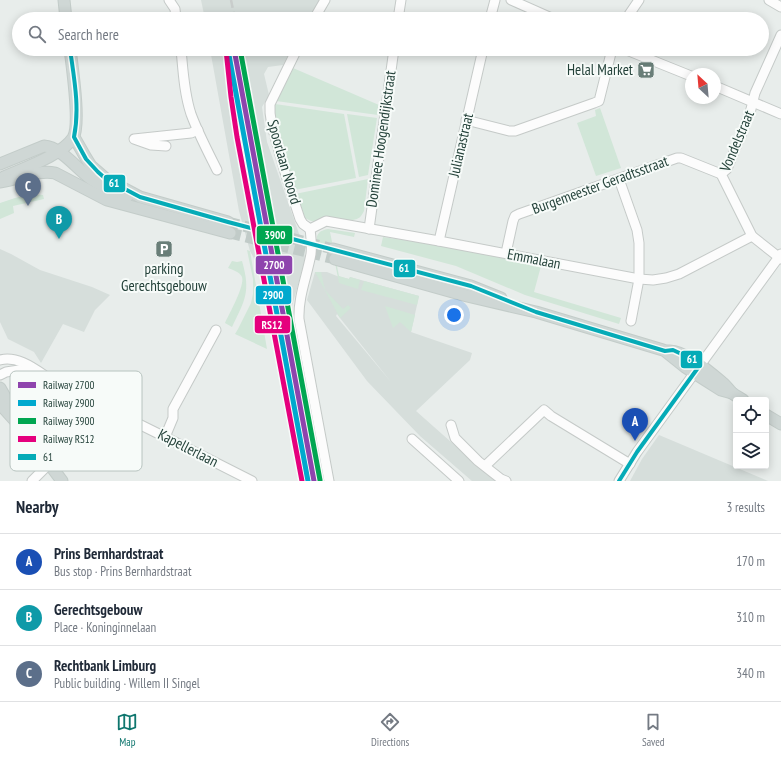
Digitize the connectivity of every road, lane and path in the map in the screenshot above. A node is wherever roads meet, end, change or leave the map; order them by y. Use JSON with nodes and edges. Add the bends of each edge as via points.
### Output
{"nodes":[{"id":1,"x":64,"y":0,"type":"edge"},
{"id":2,"x":170,"y":0,"type":"edge"},
{"id":3,"x":325,"y":0,"type":"edge"},
{"id":4,"x":401,"y":0,"type":"edge"},
{"id":5,"x":495,"y":0,"type":"edge"},
{"id":6,"x":511,"y":0,"type":"edge"},
{"id":7,"x":639,"y":0,"type":"edge"},
{"id":8,"x":769,"y":0,"type":"edge"},
{"id":9,"x":781,"y":7,"type":"edge"},
{"id":10,"x":65,"y":12,"type":"edge"},
{"id":11,"x":175,"y":12,"type":"edge"},
{"id":12,"x":318,"y":12,"type":"edge"},
{"id":13,"x":399,"y":12,"type":"edge"},
{"id":14,"x":492,"y":12,"type":"edge"},
{"id":15,"x":538,"y":12,"type":"edge"},
{"id":16,"x":631,"y":12,"type":"edge"},
{"id":17,"x":781,"y":35,"type":"edge"},
{"id":18,"x":71,"y":56,"type":"edge"},
{"id":19,"x":182,"y":56,"type":"edge"},
{"id":20,"x":294,"y":56,"type":"edge"},
{"id":21,"x":393,"y":56,"type":"edge"},
{"id":22,"x":481,"y":56,"type":"edge"},
{"id":23,"x":610,"y":56,"type":"edge"},
{"id":24,"x":641,"y":56,"type":"edge"},
{"id":25,"x":685,"y":74,"type":"edge"},
{"id":26,"x":721,"y":89,"type":"edge"},
{"id":27,"x":753,"y":102,"type":"junction"},
{"id":28,"x":781,"y":114,"type":"edge"},
{"id":29,"x":466,"y":120,"type":"junction"},
{"id":30,"x":198,"y":130,"type":"junction"},
{"id":31,"x":74,"y":137,"type":"junction"},
{"id":32,"x":166,"y":146,"type":"dead end"},
{"id":33,"x":59,"y":151,"type":"junction"},
{"id":34,"x":0,"y":164,"type":"edge"},
{"id":35,"x":217,"y":170,"type":"dead end"},
{"id":36,"x":721,"y":174,"type":"junction"},
{"id":37,"x":0,"y":179,"type":"edge"},
{"id":38,"x":619,"y":179,"type":"junction"},
{"id":39,"x":0,"y":182,"type":"edge"},
{"id":40,"x":140,"y":197,"type":"junction"},
{"id":41,"x":310,"y":229,"type":"junction"},
{"id":42,"x":369,"y":229,"type":"junction"},
{"id":43,"x":752,"y":236,"type":"junction"},
{"id":44,"x":439,"y":241,"type":"junction"},
{"id":45,"x":506,"y":253,"type":"junction"},
{"id":46,"x":334,"y":254,"type":"tunnel mouth"},
{"id":47,"x":780,"y":257,"type":"edge"},
{"id":48,"x":639,"y":279,"type":"junction"},
{"id":49,"x":631,"y":321,"type":"dead end"},
{"id":50,"x":216,"y":330,"type":"dead end"},
{"id":51,"x":0,"y":360,"type":"edge"},
{"id":52,"x":697,"y":369,"type":"junction"},
{"id":53,"x":10,"y":371,"type":"edge"},
{"id":54,"x":39,"y":371,"type":"edge"},
{"id":55,"x":0,"y":376,"type":"edge"},
{"id":56,"x":0,"y":388,"type":"edge"},
{"id":57,"x":738,"y":397,"type":"edge"},
{"id":58,"x":0,"y":404,"type":"edge"},
{"id":59,"x":10,"y":405,"type":"edge"},
{"id":60,"x":10,"y":415,"type":"edge"},
{"id":61,"x":769,"y":417,"type":"edge"},
{"id":62,"x":781,"y":424,"type":"edge"},
{"id":63,"x":451,"y":425,"type":"dead end"},
{"id":64,"x":142,"y":426,"type":"edge"},
{"id":65,"x":165,"y":437,"type":"junction"},
{"id":66,"x":412,"y":439,"type":"dead end"},
{"id":67,"x":630,"y":464,"type":"junction"},
{"id":68,"x":485,"y":466,"type":"junction"},
{"id":69,"x":42,"y":471,"type":"edge"},
{"id":70,"x":54,"y":471,"type":"edge"},
{"id":71,"x":32,"y":481,"type":"edge"},
{"id":72,"x":62,"y":481,"type":"edge"},
{"id":73,"x":252,"y":481,"type":"edge"},
{"id":74,"x":329,"y":481,"type":"edge"},
{"id":75,"x":458,"y":481,"type":"edge"},
{"id":76,"x":506,"y":481,"type":"edge"},
{"id":77,"x":619,"y":481,"type":"edge"}],
"edges":[{"from":1,"to":10,"type":"main road"},
{"from":2,"to":11,"type":"street"},
{"from":3,"to":12,"type":"street"},
{"from":4,"to":13,"type":"street"},
{"from":5,"to":14,"type":"street"},
{"from":6,"to":15,"type":"street"},
{"from":7,"to":16,"type":"street"},
{"from":8,"to":9,"type":"street"},
{"from":17,"to":27,"type":"street","name":"Vondelstraat"},
{"from":18,"to":31,"type":"main road","via":[[77,110]]},
{"from":19,"to":30,"type":"street","via":[[187,100]]},
{"from":20,"to":41,"type":"street","name":"Spoorlaan Noord","via":[[270,104],[270,111],[282,165],[300,219]]},
{"from":21,"to":42,"type":"street","name":"Dominee Hoogendijkstraat"},
{"from":22,"to":29,"type":"street","name":"Julianastraat"},
{"from":23,"to":29,"type":"street","via":[[599,101],[515,131]]},
{"from":24,"to":25,"type":"street"},
{"from":26,"to":27,"type":"street"},
{"from":27,"to":28,"type":"street"},
{"from":27,"to":36,"type":"street","name":"Vondelstraat","via":[[727,169]]},
{"from":29,"to":44,"type":"street","name":"Julianastraat"},
{"from":30,"to":32,"type":"street","via":[[134,139],[151,145]]},
{"from":30,"to":35,"type":"street"},
{"from":31,"to":33,"type":"main road"},
{"from":31,"to":40,"type":"main road","via":[[88,162],[101,175]]},
{"from":33,"to":34,"type":"main road","via":[[44,146]]},
{"from":33,"to":37,"type":"main road"},
{"from":33,"to":40,"type":"main road","via":[[100,185],[127,197]]},
{"from":36,"to":38,"type":"street","name":"Burgemeester Geradtsstraat","via":[[677,158]]},
{"from":36,"to":43,"type":"street","name":"Vondelstraat"},
{"from":38,"to":45,"type":"street","name":"Burgemeester Geradtsstraat","via":[[515,216]]},
{"from":38,"to":48,"type":"street","via":[[637,230]]},
{"from":39,"to":40,"type":"main road","via":[[40,173],[56,173],[107,200],[229,227]]},
{"from":41,"to":42,"type":"street","name":"Emmalaan","via":[[326,221]]},
{"from":41,"to":74,"type":"street","via":[[311,254],[298,310]]},
{"from":42,"to":44,"type":"street","name":"Emmalaan"},
{"from":43,"to":47,"type":"street","name":"Vondelstraat"},
{"from":43,"to":48,"type":"street","name":"Emmalaan","via":[[679,274],[653,280]]},
{"from":44,"to":45,"type":"street","name":"Emmalaan"},
{"from":45,"to":48,"type":"street","name":"Emmalaan"},
{"from":46,"to":52,"type":"main road","via":[[471,286],[536,312],[665,351],[673,350],[690,358]]},
{"from":47,"to":52,"type":"street"},
{"from":48,"to":49,"type":"street"},
{"from":50,"to":65,"type":"street","via":[[174,409]]},
{"from":51,"to":54,"type":"street","name":"Kapellerlaan","via":[[19,360]]},
{"from":52,"to":57,"type":"main road","via":[[721,390]]},
{"from":52,"to":67,"type":"street"},
{"from":53,"to":55,"type":"street","name":"Kapellerlaan"},
{"from":56,"to":59,"type":"main road"},
{"from":58,"to":60,"type":"main road"},
{"from":61,"to":62,"type":"main road"},
{"from":63,"to":68,"type":"street","via":[[455,438]]},
{"from":64,"to":65,"type":"street","name":"Kapellerlaan"},
{"from":65,"to":73,"type":"street","name":"Kapellerlaan"},
{"from":66,"to":75,"type":"street"},
{"from":67,"to":68,"type":"street","via":[[544,410]]},
{"from":67,"to":77,"type":"street"},
{"from":68,"to":76,"type":"street"},
{"from":69,"to":71,"type":"street"},
{"from":70,"to":72,"type":"main road"}]}
